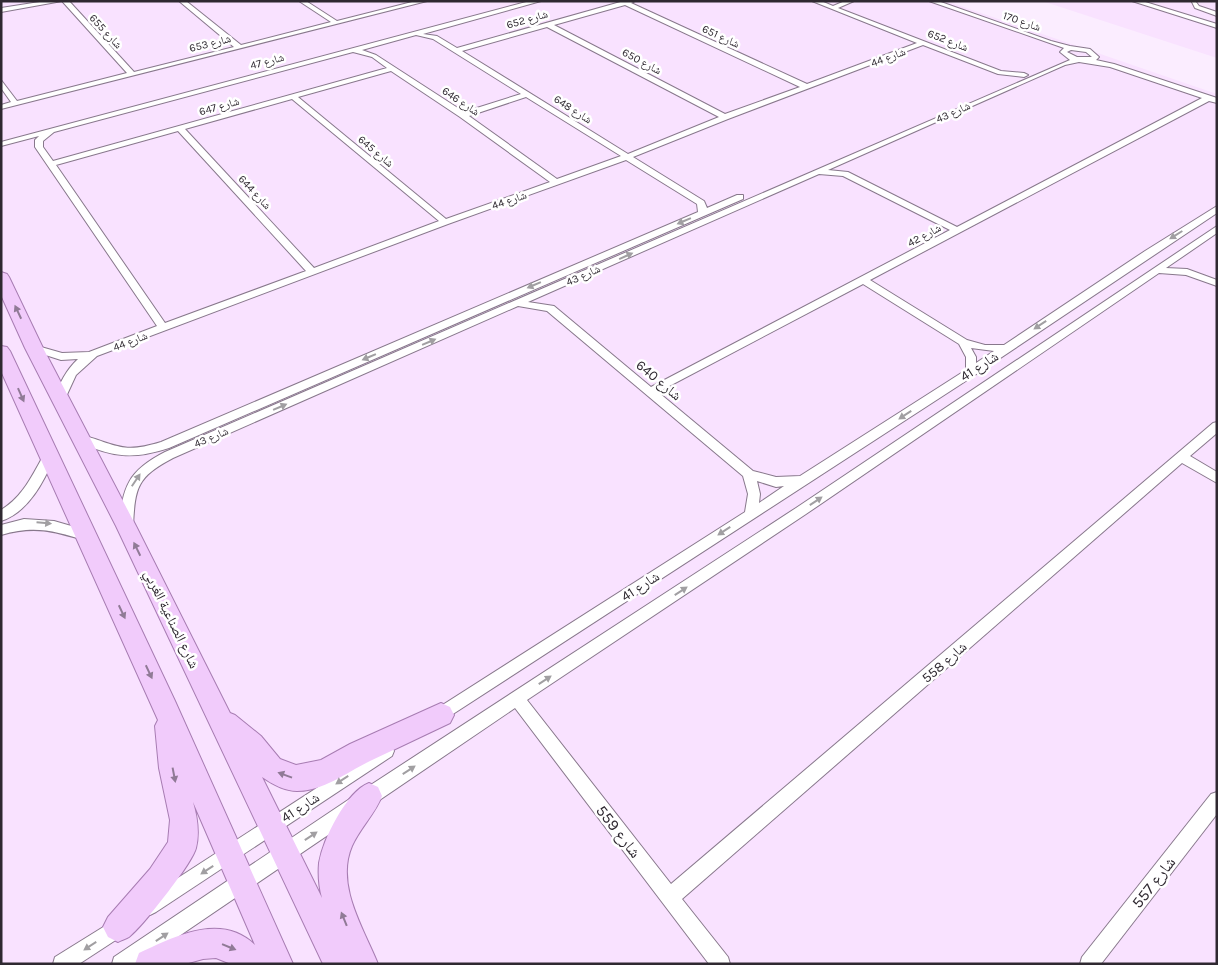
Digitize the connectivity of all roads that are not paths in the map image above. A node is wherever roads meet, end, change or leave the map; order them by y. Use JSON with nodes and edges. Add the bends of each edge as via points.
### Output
{"nodes":[{"id":1,"x":60,"y":1,"type":"edge"},
{"id":2,"x":65,"y":1,"type":"edge"},
{"id":3,"x":182,"y":1,"type":"edge"},
{"id":4,"x":302,"y":1,"type":"edge"},
{"id":5,"x":519,"y":1,"type":"edge"},
{"id":6,"x":538,"y":1,"type":"edge"},
{"id":7,"x":815,"y":1,"type":"edge"},
{"id":8,"x":851,"y":1,"type":"edge"},
{"id":9,"x":932,"y":1,"type":"edge"},
{"id":10,"x":420,"y":2,"type":"edge"},
{"id":11,"x":629,"y":2,"type":"edge"},
{"id":12,"x":1139,"y":2,"type":"edge"},
{"id":13,"x":1159,"y":3,"type":"edge"},
{"id":14,"x":1194,"y":4,"type":"dead end"},
{"id":15,"x":832,"y":8,"type":"junction"},
{"id":16,"x":1,"y":10,"type":"edge"},
{"id":17,"x":1182,"y":11,"type":"junction"},
{"id":18,"x":1216,"y":20,"type":"edge"},
{"id":19,"x":336,"y":23,"type":"junction"},
{"id":20,"x":549,"y":25,"type":"junction"},
{"id":21,"x":439,"y":27,"type":"junction"},
{"id":22,"x":412,"y":34,"type":"junction"},
{"id":23,"x":435,"y":37,"type":"junction"},
{"id":24,"x":924,"y":43,"type":"junction"},
{"id":25,"x":238,"y":47,"type":"junction"},
{"id":26,"x":457,"y":50,"type":"junction"},
{"id":27,"x":1066,"y":50,"type":"junction"},
{"id":28,"x":348,"y":51,"type":"junction"},
{"id":29,"x":1088,"y":59,"type":"junction"},
{"id":30,"x":393,"y":68,"type":"junction"},
{"id":31,"x":1000,"y":73,"type":"junction"},
{"id":32,"x":132,"y":74,"type":"junction"},
{"id":33,"x":1024,"y":74,"type":"junction"},
{"id":34,"x":1,"y":82,"type":"edge"},
{"id":35,"x":1008,"y":82,"type":"junction"},
{"id":36,"x":807,"y":87,"type":"junction"},
{"id":37,"x":528,"y":94,"type":"junction"},
{"id":38,"x":293,"y":96,"type":"junction"},
{"id":39,"x":1212,"y":100,"type":"edge"},
{"id":40,"x":15,"y":103,"type":"junction"},
{"id":41,"x":1,"y":106,"type":"edge"},
{"id":42,"x":463,"y":115,"type":"junction"},
{"id":43,"x":724,"y":117,"type":"junction"},
{"id":44,"x":180,"y":128,"type":"junction"},
{"id":45,"x":54,"y":130,"type":"junction"},
{"id":46,"x":1,"y":138,"type":"edge"},
{"id":47,"x":1,"y":144,"type":"edge"},
{"id":48,"x":627,"y":157,"type":"junction"},
{"id":49,"x":842,"y":161,"type":"junction"},
{"id":50,"x":51,"y":164,"type":"junction"},
{"id":51,"x":818,"y":172,"type":"junction"},
{"id":52,"x":845,"y":174,"type":"junction"},
{"id":53,"x":557,"y":183,"type":"junction"},
{"id":54,"x":698,"y":200,"type":"junction"},
{"id":55,"x":728,"y":202,"type":"junction"},
{"id":56,"x":1217,"y":209,"type":"edge"},
{"id":57,"x":704,"y":212,"type":"junction"},
{"id":58,"x":445,"y":222,"type":"junction"},
{"id":59,"x":956,"y":230,"type":"junction"},
{"id":60,"x":1217,"y":230,"type":"edge"},
{"id":61,"x":1186,"y":251,"type":"junction"},
{"id":62,"x":1158,"y":270,"type":"junction"},
{"id":63,"x":313,"y":272,"type":"junction"},
{"id":64,"x":1198,"y":274,"type":"junction"},
{"id":65,"x":1,"y":277,"type":"edge"},
{"id":66,"x":863,"y":280,"type":"junction"},
{"id":67,"x":1217,"y":283,"type":"edge"},
{"id":68,"x":553,"y":289,"type":"junction"},
{"id":69,"x":517,"y":304,"type":"junction"},
{"id":70,"x":550,"y":308,"type":"junction"},
{"id":71,"x":162,"y":328,"type":"junction"},
{"id":72,"x":963,"y":342,"type":"junction"},
{"id":73,"x":34,"y":348,"type":"junction"},
{"id":74,"x":1007,"y":348,"type":"junction"},
{"id":75,"x":1,"y":350,"type":"edge"},
{"id":76,"x":93,"y":354,"type":"junction"},
{"id":77,"x":971,"y":372,"type":"junction"},
{"id":78,"x":650,"y":392,"type":"junction"},
{"id":79,"x":60,"y":398,"type":"junction"},
{"id":80,"x":1217,"y":426,"type":"edge"},
{"id":81,"x":82,"y":439,"type":"junction"},
{"id":82,"x":49,"y":456,"type":"junction"},
{"id":83,"x":1181,"y":457,"type":"junction"},
{"id":84,"x":749,"y":474,"type":"junction"},
{"id":85,"x":1217,"y":478,"type":"edge"},
{"id":86,"x":804,"y":480,"type":"junction"},
{"id":87,"x":751,"y":514,"type":"junction"},
{"id":88,"x":1,"y":516,"type":"edge"},
{"id":89,"x":126,"y":526,"type":"junction"},
{"id":90,"x":1,"y":530,"type":"edge"},
{"id":91,"x":87,"y":536,"type":"junction"},
{"id":92,"x":517,"y":698,"type":"junction"},
{"id":93,"x":166,"y":709,"type":"junction"},
{"id":94,"x":441,"y":714,"type":"junction"},
{"id":95,"x":220,"y":718,"type":"junction"},
{"id":96,"x":368,"y":796,"type":"junction"},
{"id":97,"x":1217,"y":800,"type":"edge"},
{"id":98,"x":273,"y":826,"type":"junction"},
{"id":99,"x":286,"y":853,"type":"junction"},
{"id":100,"x":231,"y":854,"type":"junction"},
{"id":101,"x":244,"y":882,"type":"junction"},
{"id":102,"x":670,"y":897,"type":"junction"},
{"id":103,"x":118,"y":927,"type":"junction"},
{"id":104,"x":62,"y":964,"type":"edge"},
{"id":105,"x":121,"y":964,"type":"edge"},
{"id":106,"x":150,"y":964,"type":"edge"},
{"id":107,"x":252,"y":964,"type":"edge"},
{"id":108,"x":278,"y":964,"type":"edge"},
{"id":109,"x":339,"y":964,"type":"edge"},
{"id":110,"x":363,"y":964,"type":"edge"},
{"id":111,"x":721,"y":964,"type":"edge"},
{"id":112,"x":1089,"y":964,"type":"edge"}],
"edges":[{"from":1,"to":16,"type":"street"},
{"from":2,"to":32,"type":"street","name":"شارع 655"},
{"from":3,"to":25,"type":"street"},
{"from":4,"to":19,"type":"street"},
{"from":5,"to":46,"type":"street","name":"شارع 47"},
{"from":6,"to":21,"type":"street","name":"شارع 47"},
{"from":7,"to":15,"type":"street","name":"شارع 652"},
{"from":8,"to":15,"type":"street"},
{"from":9,"to":27,"type":"street","name":"شارع 170"},
{"from":10,"to":19,"type":"street","name":"شارع 653"},
{"from":11,"to":20,"type":"street","name":"شارع 652"},
{"from":11,"to":36,"type":"street","name":"شارع 651"},
{"from":12,"to":13,"type":"street"},
{"from":13,"to":17,"type":"street"},
{"from":13,"to":17,"type":"street"},
{"from":13,"to":18,"type":"street"},
{"from":14,"to":18,"type":"street"},
{"from":15,"to":24,"type":"street","name":"شارع 652"},
{"from":17,"to":18,"type":"street"},
{"from":19,"to":25,"type":"street","name":"شارع 653"},
{"from":20,"to":26,"type":"street","name":"شارع 652"},
{"from":20,"to":43,"type":"street","name":"شارع 650"},
{"from":21,"to":22,"type":"street","name":"شارع 47"},
{"from":21,"to":23,"type":"street"},
{"from":22,"to":23,"type":"street","name":"شارع 648"},
{"from":22,"to":28,"type":"street","name":"شارع 47"},
{"from":23,"to":26,"type":"street","name":"شارع 648"},
{"from":24,"to":31,"type":"street","name":"شارع 652"},
{"from":24,"to":36,"type":"street","name":"شارع 44"},
{"from":25,"to":32,"type":"street","name":"شارع 653"},
{"from":26,"to":37,"type":"street","name":"شارع 648"},
{"from":27,"to":29,"type":"street"},
{"from":27,"to":29,"type":"street","via":[[1088,50]]},
{"from":27,"to":33,"type":"street","name":"شارع 43","via":[[1056,61]]},
{"from":28,"to":30,"type":"street","name":"شارع 646","via":[[369,53]]},
{"from":28,"to":45,"type":"street","name":"شارع 47"},
{"from":29,"to":39,"type":"street"},
{"from":29,"to":49,"type":"street","name":"شارع 43","via":[[1063,64]]},
{"from":30,"to":38,"type":"street","name":"شارع 647"},
{"from":30,"to":42,"type":"street","name":"شارع 646"},
{"from":31,"to":33,"type":"street","name":"شارع 652"},
{"from":31,"to":35,"type":"street","name":"شارع 652"},
{"from":32,"to":40,"type":"street","name":"شارع 653"},
{"from":33,"to":35,"type":"street","name":"شارع 43"},
{"from":34,"to":40,"type":"street"},
{"from":35,"to":55,"type":"street","name":"شارع 43"},
{"from":36,"to":43,"type":"street","name":"شارع 44"},
{"from":37,"to":42,"type":"street"},
{"from":37,"to":48,"type":"street","name":"شارع 648"},
{"from":38,"to":44,"type":"street","name":"شارع 647"},
{"from":38,"to":58,"type":"street","name":"شارع 645"},
{"from":39,"to":59,"type":"street","name":"شارع 42"},
{"from":40,"to":41,"type":"street","name":"شارع 653"},
{"from":42,"to":53,"type":"street","name":"شارع 646"},
{"from":43,"to":48,"type":"street","name":"شارع 44"},
{"from":44,"to":50,"type":"street","name":"شارع 647"},
{"from":44,"to":63,"type":"street","name":"شارع 644"},
{"from":45,"to":47,"type":"street","name":"شارع 47"},
{"from":45,"to":50,"type":"street","via":[[38,143]]},
{"from":48,"to":53,"type":"street","name":"شارع 44"},
{"from":48,"to":54,"type":"street","name":"شارع 648"},
{"from":49,"to":51,"type":"street","name":"شارع 43"},
{"from":49,"to":52,"type":"street","via":[[841,168]]},
{"from":50,"to":71,"type":"street"},
{"from":51,"to":52,"type":"street"},
{"from":68,"to":51,"type":"street","name":"شارع 43","one_way":true},
{"from":52,"to":59,"type":"street"},
{"from":53,"to":58,"type":"street","name":"شارع 44"},
{"from":54,"to":55,"type":"street","name":"شارع 648"},
{"from":54,"to":57,"type":"street"},
{"from":55,"to":57,"type":"street","name":"شارع 43"},
{"from":56,"to":74,"type":"street","name":"شارع 41","one_way":true},
{"from":57,"to":81,"type":"street","name":"شارع 43","one_way":true,"via":[[158,447],[127,454]]},
{"from":58,"to":63,"type":"street","name":"شارع 44"},
{"from":59,"to":66,"type":"street","name":"شارع 42"},
{"from":60,"to":61,"type":"street","name":"شارع 41"},
{"from":61,"to":62,"type":"street","name":"شارع 41"},
{"from":61,"to":64,"type":"street","via":[[1188,262]]},
{"from":62,"to":64,"type":"street"},
{"from":92,"to":62,"type":"street","name":"شارع 41","one_way":true},
{"from":63,"to":71,"type":"street","name":"شارع 44"},
{"from":64,"to":67,"type":"street"},
{"from":73,"to":65,"type":"main road","name":"شارع الصناعية الغربي","one_way":true},
{"from":66,"to":72,"type":"street"},
{"from":66,"to":78,"type":"street","name":"شارع 42"},
{"from":68,"to":69,"type":"street","name":"شارع 43"},
{"from":68,"to":70,"type":"street","via":[[549,298]]},
{"from":69,"to":70,"type":"street"},
{"from":89,"to":69,"type":"street","name":"شارع 43","one_way":true,"via":[[132,484],[155,462]]},
{"from":70,"to":78,"type":"street","name":"شارع 640"},
{"from":71,"to":76,"type":"street","name":"شارع 44"},
{"from":72,"to":74,"type":"street","via":[[985,348]]},
{"from":72,"to":77,"type":"street","via":[[971,357]]},
{"from":73,"to":76,"type":"street","name":"شارع 44","via":[[61,357]]},
{"from":73,"to":79,"type":"main road","name":"شارع الصناعية الغربي"},
{"from":74,"to":77,"type":"street","name":"شارع 41"},
{"from":75,"to":82,"type":"main road","one_way":true},
{"from":76,"to":79,"type":"street","name":"شارع 44","via":[[70,373]]},
{"from":77,"to":86,"type":"street","name":"شارع 41","one_way":true},
{"from":78,"to":84,"type":"street","name":"شارع 640"},
{"from":79,"to":81,"type":"main road","name":"شارع الصناعية الغربي"},
{"from":80,"to":83,"type":"street","name":"شارع 558"},
{"from":81,"to":89,"type":"main road","name":"شارع الصناعية الغربي"},
{"from":82,"to":88,"type":"street","via":[[31,493]]},
{"from":82,"to":91,"type":"main road"},
{"from":83,"to":85,"type":"street"},
{"from":83,"to":102,"type":"street","name":"شارع 558"},
{"from":84,"to":86,"type":"street","name":"شارع 640","via":[[776,482]]},
{"from":84,"to":87,"type":"street","via":[[754,494]]},
{"from":86,"to":87,"type":"street","name":"شارع 41"},
{"from":87,"to":94,"type":"street","name":"شارع 41","one_way":true},
{"from":95,"to":89,"type":"main road","name":"شارع الصناعية الغربي","one_way":true},
{"from":90,"to":91,"type":"street","one_way":true,"via":[[40,522]]},
{"from":91,"to":93,"type":"main road","one_way":true},
{"from":96,"to":92,"type":"street","name":"شارع 41","one_way":true},
{"from":92,"to":102,"type":"street","name":"شارع 559"},
{"from":93,"to":100,"type":"main road"},
{"from":93,"to":103,"type":"main road","one_way":true,"via":[[172,768],[184,820],[182,847],[160,879]]},
{"from":94,"to":95,"type":"main road","one_way":true,"via":[[329,770],[296,778],[271,768],[252,745]]},
{"from":94,"to":98,"type":"street","name":"شارع 41","one_way":true},
{"from":95,"to":98,"type":"main road","name":"شارع الصناعية الغربي"},
{"from":99,"to":96,"type":"street","name":"شارع 41","one_way":true},
{"from":110,"to":96,"type":"main road","one_way":true,"via":[[336,896],[333,866],[341,838]]},
{"from":97,"to":112,"type":"street","name":"شارع 557"},
{"from":98,"to":99,"type":"main road","name":"شارع الصناعية الغربي"},
{"from":98,"to":100,"type":"street","name":"شارع 41"},
{"from":99,"to":101,"type":"street","name":"شارع 41"},
{"from":99,"to":109,"type":"main road","name":"شارع الصناعية الغربي"},
{"from":100,"to":101,"type":"main road"},
{"from":100,"to":103,"type":"street","name":"شارع 41","one_way":true},
{"from":105,"to":101,"type":"street","name":"شارع 41","one_way":true},
{"from":101,"to":108,"type":"main road"},
{"from":102,"to":111,"type":"street","name":"شارع 559"},
{"from":103,"to":104,"type":"street","name":"شارع 41","one_way":true},
{"from":106,"to":107,"type":"main road","one_way":true,"via":[[186,946],[205,942],[237,950]]}]}
